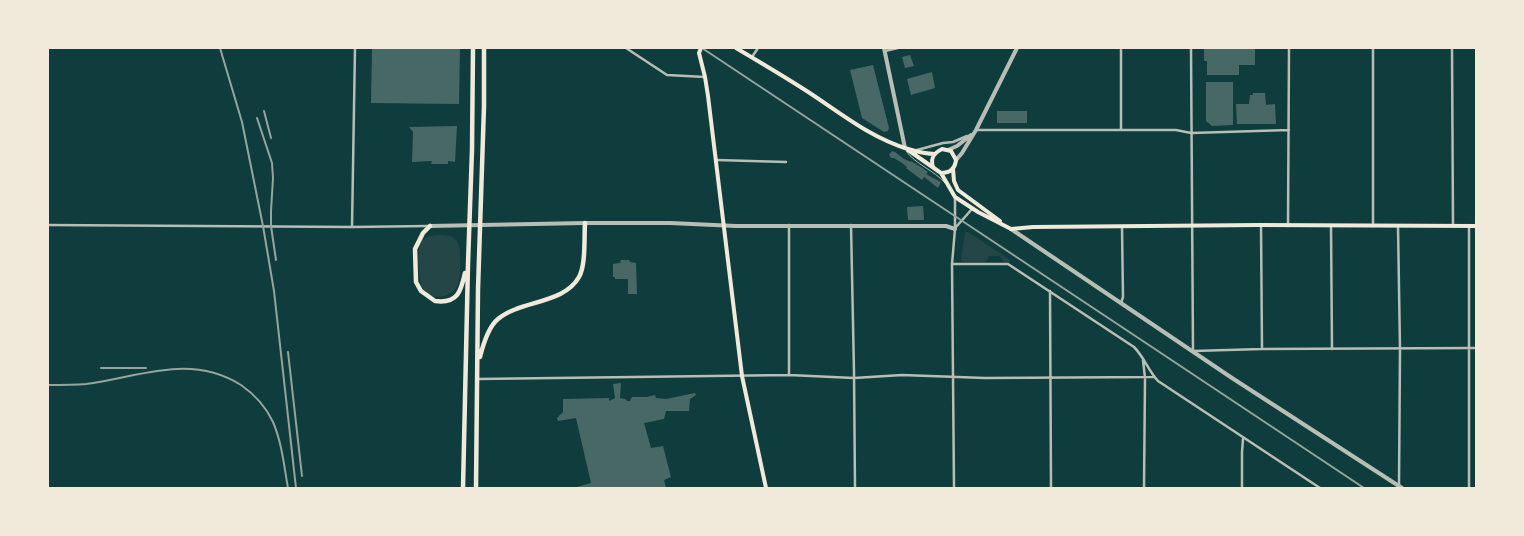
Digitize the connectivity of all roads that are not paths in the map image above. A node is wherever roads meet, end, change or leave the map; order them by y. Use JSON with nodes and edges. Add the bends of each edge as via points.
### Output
{"nodes":[{"id":1,"x":355,"y":48,"type":"edge"},
{"id":2,"x":473,"y":48,"type":"edge"},
{"id":3,"x":484,"y":48,"type":"edge"},
{"id":4,"x":626,"y":48,"type":"edge"},
{"id":5,"x":700,"y":48,"type":"edge"},
{"id":6,"x":736,"y":48,"type":"edge"},
{"id":7,"x":758,"y":48,"type":"edge"},
{"id":8,"x":898,"y":48,"type":"edge"},
{"id":9,"x":1017,"y":48,"type":"edge"},
{"id":10,"x":1121,"y":48,"type":"edge"},
{"id":11,"x":1190,"y":48,"type":"edge"},
{"id":12,"x":1289,"y":48,"type":"edge"},
{"id":13,"x":1373,"y":48,"type":"edge"},
{"id":14,"x":1452,"y":48,"type":"edge"},
{"id":15,"x":884,"y":49,"type":"edge"},
{"id":16,"x":752,"y":58,"type":"junction"},
{"id":17,"x":706,"y":77,"type":"junction"},
{"id":18,"x":976,"y":130,"type":"junction"},
{"id":19,"x":1121,"y":130,"type":"junction"},
{"id":20,"x":1289,"y":130,"type":"junction"},
{"id":21,"x":1191,"y":134,"type":"junction"},
{"id":22,"x":970,"y":135,"type":"junction"},
{"id":23,"x":904,"y":148,"type":"junction"},
{"id":24,"x":947,"y":150,"type":"junction"},
{"id":25,"x":914,"y":151,"type":"junction"},
{"id":26,"x":935,"y":154,"type":"junction"},
{"id":27,"x":716,"y":160,"type":"junction"},
{"id":28,"x":956,"y":160,"type":"junction"},
{"id":29,"x":786,"y":162,"type":"dead end"},
{"id":30,"x":933,"y":167,"type":"junction"},
{"id":31,"x":953,"y":169,"type":"junction"},
{"id":32,"x":941,"y":173,"type":"junction"},
{"id":33,"x":949,"y":187,"type":"junction"},
{"id":34,"x":955,"y":197,"type":"junction"},
{"id":35,"x":972,"y":208,"type":"junction"},
{"id":36,"x":585,"y":223,"type":"junction"},
{"id":37,"x":469,"y":225,"type":"junction"},
{"id":38,"x":480,"y":225,"type":"junction"},
{"id":39,"x":723,"y":225,"type":"junction"},
{"id":40,"x":789,"y":225,"type":"junction"},
{"id":41,"x":851,"y":225,"type":"junction"},
{"id":42,"x":1261,"y":225,"type":"junction"},
{"id":43,"x":1452,"y":225,"type":"junction"},
{"id":44,"x":48,"y":226,"type":"edge"},
{"id":45,"x":430,"y":226,"type":"junction"},
{"id":46,"x":1192,"y":226,"type":"junction"},
{"id":47,"x":1288,"y":226,"type":"junction"},
{"id":48,"x":1331,"y":226,"type":"junction"},
{"id":49,"x":1373,"y":226,"type":"junction"},
{"id":50,"x":1398,"y":226,"type":"junction"},
{"id":51,"x":1469,"y":226,"type":"junction"},
{"id":52,"x":1476,"y":226,"type":"edge"},
{"id":53,"x":352,"y":227,"type":"junction"},
{"id":54,"x":1122,"y":227,"type":"junction"},
{"id":55,"x":955,"y":229,"type":"junction"},
{"id":56,"x":1011,"y":230,"type":"junction"},
{"id":57,"x":468,"y":264,"type":"junction"},
{"id":58,"x":952,"y":264,"type":"junction"},
{"id":59,"x":1050,"y":291,"type":"junction"},
{"id":60,"x":1121,"y":304,"type":"junction"},
{"id":61,"x":1469,"y":348,"type":"junction"},
{"id":62,"x":1476,"y":348,"type":"edge"},
{"id":63,"x":1262,"y":349,"type":"junction"},
{"id":64,"x":1332,"y":349,"type":"junction"},
{"id":65,"x":1400,"y":349,"type":"junction"},
{"id":66,"x":1193,"y":351,"type":"junction"},
{"id":67,"x":1142,"y":357,"type":"junction"},
{"id":68,"x":478,"y":365,"type":"junction"},
{"id":69,"x":789,"y":375,"type":"junction"},
{"id":70,"x":742,"y":376,"type":"junction"},
{"id":71,"x":1154,"y":377,"type":"junction"},
{"id":72,"x":854,"y":378,"type":"junction"},
{"id":73,"x":953,"y":378,"type":"junction"},
{"id":74,"x":1051,"y":378,"type":"junction"},
{"id":75,"x":1145,"y":378,"type":"junction"},
{"id":76,"x":477,"y":379,"type":"junction"},
{"id":77,"x":1243,"y":439,"type":"junction"},
{"id":78,"x":1401,"y":487,"type":"edge"},
{"id":79,"x":462,"y":488,"type":"edge"},
{"id":80,"x":476,"y":488,"type":"edge"},
{"id":81,"x":766,"y":488,"type":"edge"},
{"id":82,"x":855,"y":488,"type":"edge"},
{"id":83,"x":954,"y":488,"type":"edge"},
{"id":84,"x":1051,"y":488,"type":"edge"},
{"id":85,"x":1144,"y":488,"type":"edge"},
{"id":86,"x":1242,"y":488,"type":"edge"},
{"id":87,"x":1320,"y":488,"type":"edge"},
{"id":88,"x":1469,"y":488,"type":"edge"}],
"edges":[{"from":1,"to":53,"type":"street"},
{"from":2,"to":37,"type":"highway"},
{"from":3,"to":38,"type":"highway"},
{"from":4,"to":17,"type":"street","via":[[664,74]]},
{"from":5,"to":17,"type":"main road"},
{"from":6,"to":16,"type":"main road"},
{"from":7,"to":16,"type":"street"},
{"from":8,"to":15,"type":"street"},
{"from":9,"to":18,"type":"street"},
{"from":10,"to":19,"type":"street"},
{"from":11,"to":21,"type":"street"},
{"from":12,"to":20,"type":"street"},
{"from":13,"to":49,"type":"street"},
{"from":14,"to":43,"type":"street"},
{"from":15,"to":23,"type":"street"},
{"from":16,"to":23,"type":"main road","via":[[871,134]]},
{"from":17,"to":27,"type":"main road"},
{"from":18,"to":19,"type":"street"},
{"from":18,"to":22,"type":"street"},
{"from":18,"to":28,"type":"street"},
{"from":19,"to":21,"type":"street","via":[[1176,130]]},
{"from":20,"to":21,"type":"street"},
{"from":20,"to":47,"type":"street"},
{"from":21,"to":46,"type":"street"},
{"from":22,"to":24,"type":"street"},
{"from":22,"to":25,"type":"street"},
{"from":23,"to":25,"type":"main road"},
{"from":23,"to":30,"type":"main road"},
{"from":23,"to":33,"type":"lane"},
{"from":24,"to":26,"type":"main road","via":[[942,149]]},
{"from":24,"to":28,"type":"main road"},
{"from":25,"to":26,"type":"main road"},
{"from":26,"to":30,"type":"main road"},
{"from":27,"to":29,"type":"street"},
{"from":27,"to":39,"type":"main road"},
{"from":28,"to":31,"type":"main road"},
{"from":30,"to":32,"type":"main road"},
{"from":31,"to":32,"type":"main road"},
{"from":31,"to":56,"type":"main road","via":[[958,190]]},
{"from":32,"to":33,"type":"main road"},
{"from":33,"to":34,"type":"main road"},
{"from":34,"to":35,"type":"main road"},
{"from":34,"to":55,"type":"street"},
{"from":35,"to":55,"type":"street"},
{"from":35,"to":56,"type":"main road"},
{"from":36,"to":38,"type":"street"},
{"from":36,"to":39,"type":"street"},
{"from":36,"to":68,"type":"highway","via":[[580,276],[570,288],[555,296],[497,319],[484,340]]},
{"from":37,"to":38,"type":"street"},
{"from":37,"to":45,"type":"street"},
{"from":37,"to":57,"type":"highway"},
{"from":38,"to":68,"type":"highway"},
{"from":39,"to":40,"type":"street"},
{"from":39,"to":70,"type":"main road"},
{"from":40,"to":41,"type":"street"},
{"from":40,"to":69,"type":"street"},
{"from":41,"to":55,"type":"street","via":[[946,226]]},
{"from":41,"to":72,"type":"street"},
{"from":42,"to":46,"type":"main road"},
{"from":42,"to":47,"type":"main road"},
{"from":42,"to":63,"type":"street"},
{"from":43,"to":50,"type":"main road"},
{"from":43,"to":51,"type":"main road"},
{"from":44,"to":53,"type":"street"},
{"from":45,"to":53,"type":"street"},
{"from":45,"to":57,"type":"highway","via":[[415,249],[416,282],[421,291],[435,301],[457,297]]},
{"from":46,"to":54,"type":"main road"},
{"from":46,"to":66,"type":"street"},
{"from":47,"to":48,"type":"main road"},
{"from":48,"to":49,"type":"main road"},
{"from":48,"to":64,"type":"street"},
{"from":49,"to":50,"type":"main road"},
{"from":50,"to":65,"type":"street"},
{"from":51,"to":52,"type":"main road"},
{"from":51,"to":61,"type":"street"},
{"from":54,"to":56,"type":"main road"},
{"from":54,"to":60,"type":"street"},
{"from":55,"to":58,"type":"street"},
{"from":56,"to":60,"type":"street"},
{"from":57,"to":79,"type":"highway"},
{"from":58,"to":59,"type":"street","via":[[1008,264]]},
{"from":58,"to":73,"type":"street"},
{"from":59,"to":67,"type":"street","via":[[1134,347]]},
{"from":59,"to":74,"type":"street"},
{"from":60,"to":66,"type":"street"},
{"from":61,"to":62,"type":"street"},
{"from":61,"to":65,"type":"street"},
{"from":61,"to":88,"type":"street"},
{"from":63,"to":64,"type":"street"},
{"from":63,"to":66,"type":"street"},
{"from":64,"to":65,"type":"street"},
{"from":65,"to":78,"type":"street"},
{"from":66,"to":78,"type":"street"},
{"from":67,"to":71,"type":"street"},
{"from":67,"to":75,"type":"street"},
{"from":68,"to":76,"type":"highway"},
{"from":69,"to":70,"type":"street"},
{"from":69,"to":72,"type":"street"},
{"from":70,"to":76,"type":"street"},
{"from":70,"to":81,"type":"main road"},
{"from":71,"to":75,"type":"street"},
{"from":71,"to":77,"type":"street"},
{"from":72,"to":73,"type":"street","via":[[902,375]]},
{"from":72,"to":82,"type":"street"},
{"from":73,"to":74,"type":"street"},
{"from":73,"to":83,"type":"street"},
{"from":74,"to":75,"type":"street"},
{"from":74,"to":84,"type":"street"},
{"from":75,"to":85,"type":"street"},
{"from":76,"to":80,"type":"highway"},
{"from":77,"to":86,"type":"street"},
{"from":77,"to":87,"type":"street"}]}
